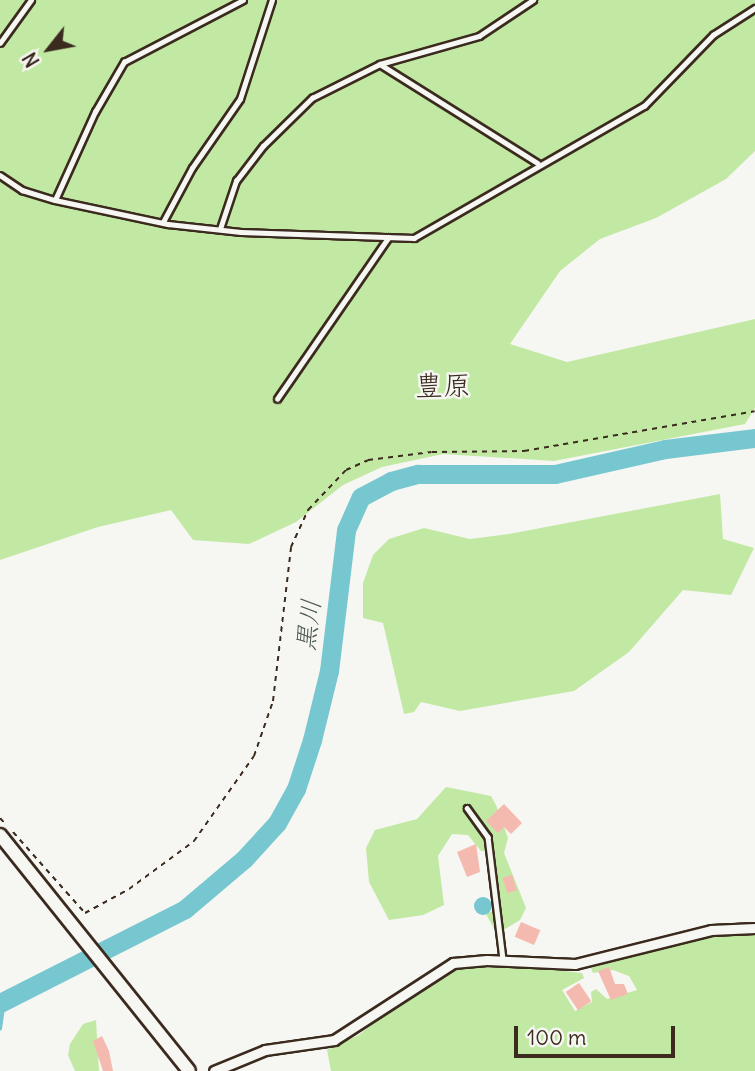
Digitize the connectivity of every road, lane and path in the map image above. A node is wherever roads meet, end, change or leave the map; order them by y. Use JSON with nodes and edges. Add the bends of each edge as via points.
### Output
{"nodes":[{"id":1,"x":30,"y":0,"type":"edge"},
{"id":2,"x":243,"y":0,"type":"edge"},
{"id":3,"x":272,"y":0,"type":"edge"},
{"id":4,"x":533,"y":0,"type":"edge"},
{"id":5,"x":755,"y":8,"type":"edge"},
{"id":6,"x":0,"y":43,"type":"edge"},
{"id":7,"x":380,"y":64,"type":"junction"},
{"id":8,"x":538,"y":163,"type":"junction"},
{"id":9,"x":0,"y":175,"type":"edge"},
{"id":10,"x":55,"y":200,"type":"junction"},
{"id":11,"x":163,"y":222,"type":"junction"},
{"id":12,"x":220,"y":229,"type":"junction"},
{"id":13,"x":388,"y":238,"type":"junction"},
{"id":14,"x":277,"y":399,"type":"dead end"},
{"id":15,"x":755,"y":411,"type":"edge"},
{"id":16,"x":467,"y":808,"type":"dead end"},
{"id":17,"x":0,"y":818,"type":"edge"},
{"id":18,"x":0,"y":835,"type":"edge"},
{"id":19,"x":755,"y":928,"type":"edge"},
{"id":20,"x":503,"y":961,"type":"junction"},
{"id":21,"x":189,"y":1071,"type":"edge"},
{"id":22,"x":214,"y":1071,"type":"edge"}],
"edges":[{"from":1,"to":6,"type":"lane"},
{"from":2,"to":10,"type":"lane","via":[[124,62],[95,112]]},
{"from":3,"to":11,"type":"lane","via":[[240,99],[192,168]]},
{"from":4,"to":7,"type":"lane","via":[[479,36]]},
{"from":5,"to":8,"type":"lane","via":[[713,35],[644,106]]},
{"from":7,"to":8,"type":"lane"},
{"from":7,"to":12,"type":"lane","via":[[321,93],[278,130],[236,181]]},
{"from":8,"to":13,"type":"lane","via":[[426,234]]},
{"from":9,"to":10,"type":"lane","via":[[22,190]]},
{"from":10,"to":11,"type":"lane"},
{"from":11,"to":12,"type":"lane"},
{"from":12,"to":13,"type":"lane","via":[[363,233]]},
{"from":13,"to":14,"type":"lane"},
{"from":15,"to":17,"type":"path","via":[[524,451],[432,452],[368,460],[346,470],[308,510],[291,547],[273,701],[254,756],[194,841],[129,890],[85,913]]},
{"from":16,"to":20,"type":"lane","via":[[488,837]]},
{"from":18,"to":21,"type":"main road"},
{"from":19,"to":20,"type":"street","via":[[711,930],[575,964]]},
{"from":20,"to":22,"type":"street","via":[[453,963],[334,1040],[265,1051]]}]}
